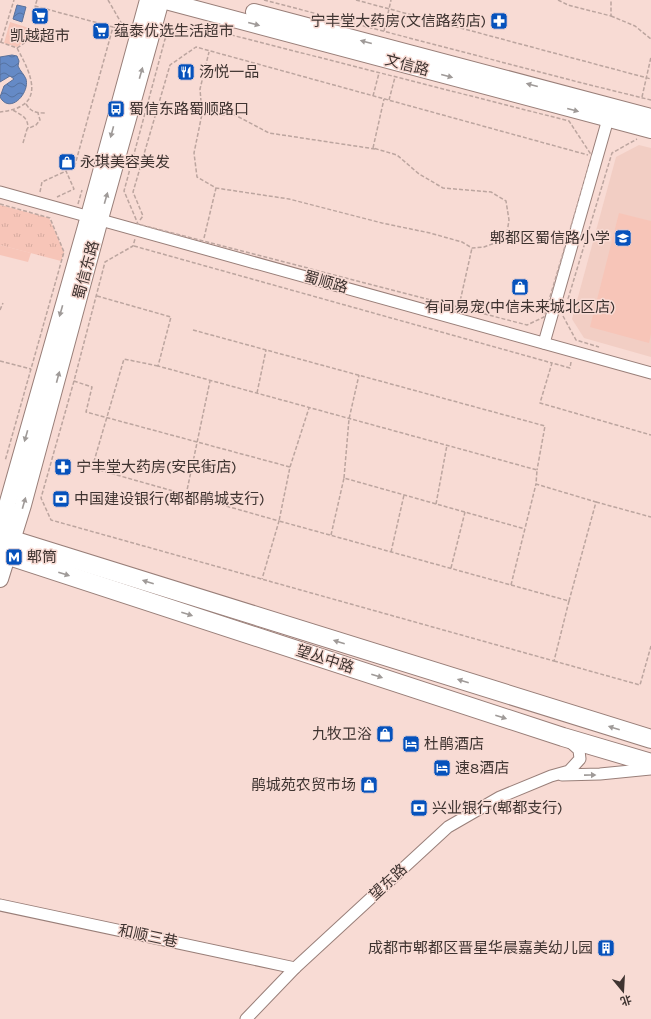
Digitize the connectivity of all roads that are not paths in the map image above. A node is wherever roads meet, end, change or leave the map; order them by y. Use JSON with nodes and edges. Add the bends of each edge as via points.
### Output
{"nodes":[{"id":1,"x":148,"y":0,"type":"edge"},
{"id":2,"x":162,"y":0,"type":"edge"},
{"id":3,"x":207,"y":0,"type":"edge"},
{"id":4,"x":651,"y":117,"type":"edge"},
{"id":5,"x":608,"y":119,"type":"junction"},
{"id":6,"x":647,"y":135,"type":"edge"},
{"id":7,"x":0,"y":192,"type":"edge"},
{"id":8,"x":95,"y":218,"type":"junction"},
{"id":9,"x":544,"y":343,"type":"junction"},
{"id":10,"x":651,"y":373,"type":"edge"},
{"id":11,"x":4,"y":543,"type":"edge"},
{"id":12,"x":0,"y":579,"type":"edge"},
{"id":13,"x":563,"y":737,"type":"junction"},
{"id":14,"x":651,"y":739,"type":"edge"},
{"id":15,"x":651,"y":763,"type":"edge"},
{"id":16,"x":651,"y":769,"type":"edge"},
{"id":17,"x":551,"y":776,"type":"junction"},
{"id":18,"x":0,"y":905,"type":"edge"},
{"id":19,"x":295,"y":968,"type":"junction"},
{"id":20,"x":246,"y":1019,"type":"edge"}],
"edges":[{"from":1,"to":8,"type":"main road","name":"蜀信东路","one_way":true},
{"from":2,"to":5,"type":"main road","name":"文信路","one_way":true},
{"from":8,"to":2,"type":"main road","name":"蜀信东路","one_way":true},
{"from":4,"to":3,"type":"main road","one_way":true},
{"from":5,"to":6,"type":"main road","name":"文信路"},
{"from":5,"to":9,"type":"street"},
{"from":7,"to":8,"type":"street","name":"蜀顺路"},
{"from":8,"to":9,"type":"street","name":"蜀顺路","via":[[137,227]]},
{"from":8,"to":11,"type":"main road","name":"蜀信东路","via":[[23,505]]},
{"from":9,"to":10,"type":"street","name":"蜀顺路","via":[[575,346]]},
{"from":11,"to":12,"type":"main road","name":"蜀信东路"},
{"from":11,"to":13,"type":"main road","name":"望丛中路","one_way":true},
{"from":14,"to":11,"type":"main road","name":"望丛中路","one_way":true},
{"from":13,"to":15,"type":"main road","name":"望丛中路"},
{"from":13,"to":17,"type":"street","name":"望东路","via":[[579,750],[580,759],[569,771]]},
{"from":17,"to":16,"type":"street","name":"望东路","one_way":true},
{"from":17,"to":19,"type":"street","name":"望东路","via":[[500,796],[448,827]]},
{"from":18,"to":19,"type":"street","name":"和顺三巷"},
{"from":19,"to":20,"type":"street","name":"望东路"}]}
